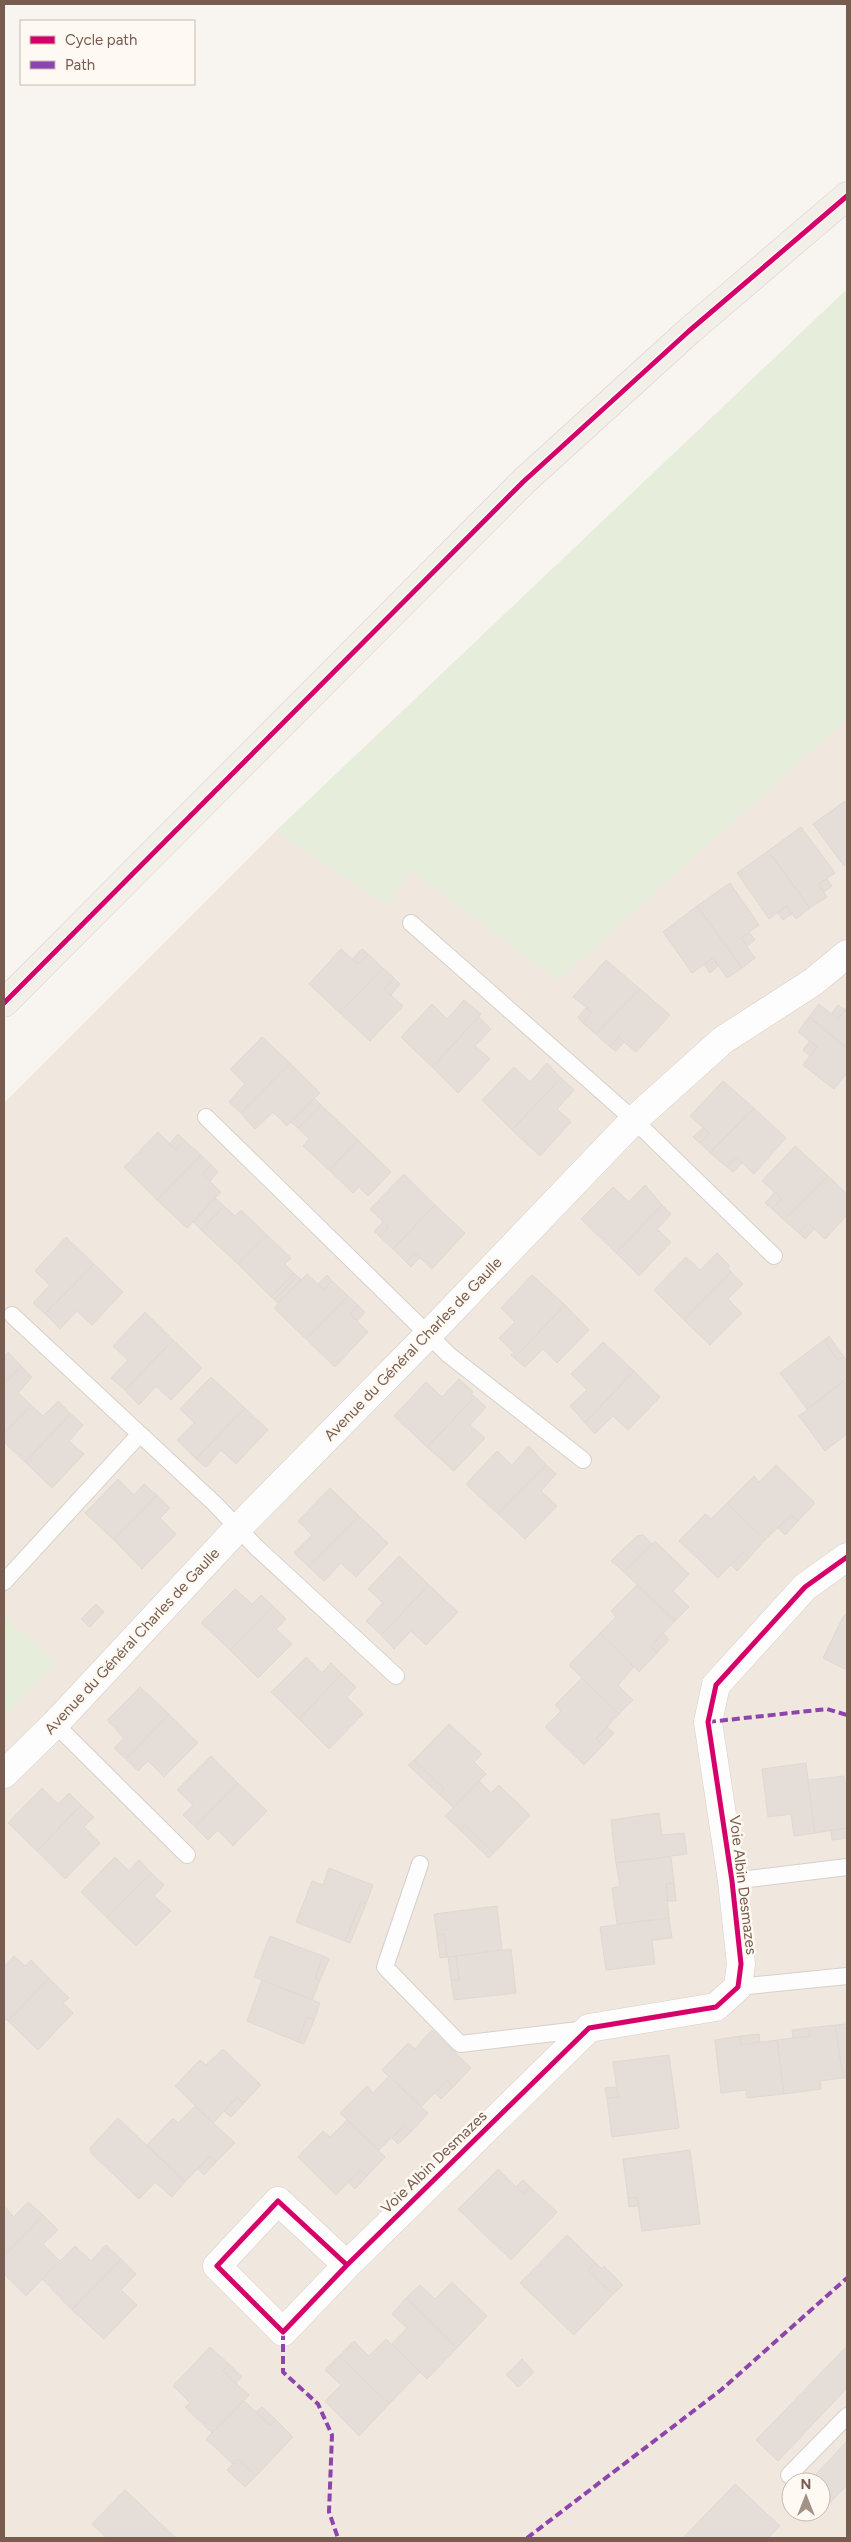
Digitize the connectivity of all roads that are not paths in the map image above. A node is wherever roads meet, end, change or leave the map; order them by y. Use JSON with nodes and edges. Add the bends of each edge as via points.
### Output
{"nodes":[{"id":1,"x":847,"y":196,"type":"edge"},
{"id":2,"x":411,"y":923,"type":"dead end"},
{"id":3,"x":847,"y":954,"type":"edge"},
{"id":4,"x":4,"y":1003,"type":"edge"},
{"id":5,"x":206,"y":1117,"type":"dead end"},
{"id":6,"x":634,"y":1120,"type":"junction"},
{"id":7,"x":774,"y":1256,"type":"dead end"},
{"id":8,"x":12,"y":1315,"type":"dead end"},
{"id":9,"x":429,"y":1334,"type":"junction"},
{"id":10,"x":140,"y":1435,"type":"junction"},
{"id":11,"x":583,"y":1460,"type":"dead end"},
{"id":12,"x":238,"y":1528,"type":"junction"},
{"id":13,"x":847,"y":1557,"type":"edge"},
{"id":14,"x":4,"y":1582,"type":"edge"},
{"id":15,"x":396,"y":1676,"type":"dead end"},
{"id":16,"x":55,"y":1724,"type":"junction"},
{"id":17,"x":4,"y":1774,"type":"edge"},
{"id":18,"x":187,"y":1855,"type":"dead end"},
{"id":19,"x":420,"y":1864,"type":"dead end"},
{"id":20,"x":847,"y":1867,"type":"edge"},
{"id":21,"x":732,"y":1881,"type":"junction"},
{"id":22,"x":847,"y":1976,"type":"edge"},
{"id":23,"x":738,"y":1987,"type":"junction"},
{"id":24,"x":589,"y":2028,"type":"junction"},
{"id":25,"x":347,"y":2264,"type":"junction"},
{"id":26,"x":847,"y":2416,"type":"edge"},
{"id":27,"x":792,"y":2472,"type":"edge"}],
"edges":[{"from":1,"to":4,"type":"main road","via":[[689,331],[523,482]]},
{"from":2,"to":6,"type":"lane"},
{"from":3,"to":6,"type":"street","name":"Avenue du Général Charles de Gaulle","via":[[813,982],[723,1040]]},
{"from":5,"to":9,"type":"lane"},
{"from":6,"to":7,"type":"lane"},
{"from":6,"to":9,"type":"street","name":"Avenue du Général Charles de Gaulle"},
{"from":8,"to":10,"type":"lane"},
{"from":9,"to":11,"type":"lane","via":[[450,1355]]},
{"from":9,"to":12,"type":"street","name":"Avenue du Général Charles de Gaulle"},
{"from":10,"to":12,"type":"lane"},
{"from":10,"to":14,"type":"lane"},
{"from":12,"to":15,"type":"lane"},
{"from":12,"to":16,"type":"street","name":"Avenue du Général Charles de Gaulle"},
{"from":13,"to":21,"type":"street","name":"Voie Albin Desmazes","via":[[805,1587],[716,1685],[708,1722]]},
{"from":16,"to":17,"type":"street","name":"Avenue du Général Charles de Gaulle"},
{"from":16,"to":18,"type":"lane"},
{"from":19,"to":24,"type":"lane","via":[[386,1967],[460,2044]]},
{"from":20,"to":21,"type":"lane"},
{"from":21,"to":23,"type":"street","name":"Voie Albin Desmazes","via":[[741,1964]]},
{"from":22,"to":23,"type":"lane"},
{"from":23,"to":24,"type":"street","via":[[716,2007]]},
{"from":24,"to":25,"type":"street","name":"Voie Albin Desmazes"},
{"from":25,"to":25,"type":"street","name":"Voie Albin Desmazes","via":[[283,2332],[217,2266],[278,2201]]},
{"from":26,"to":27,"type":"lane"}]}
